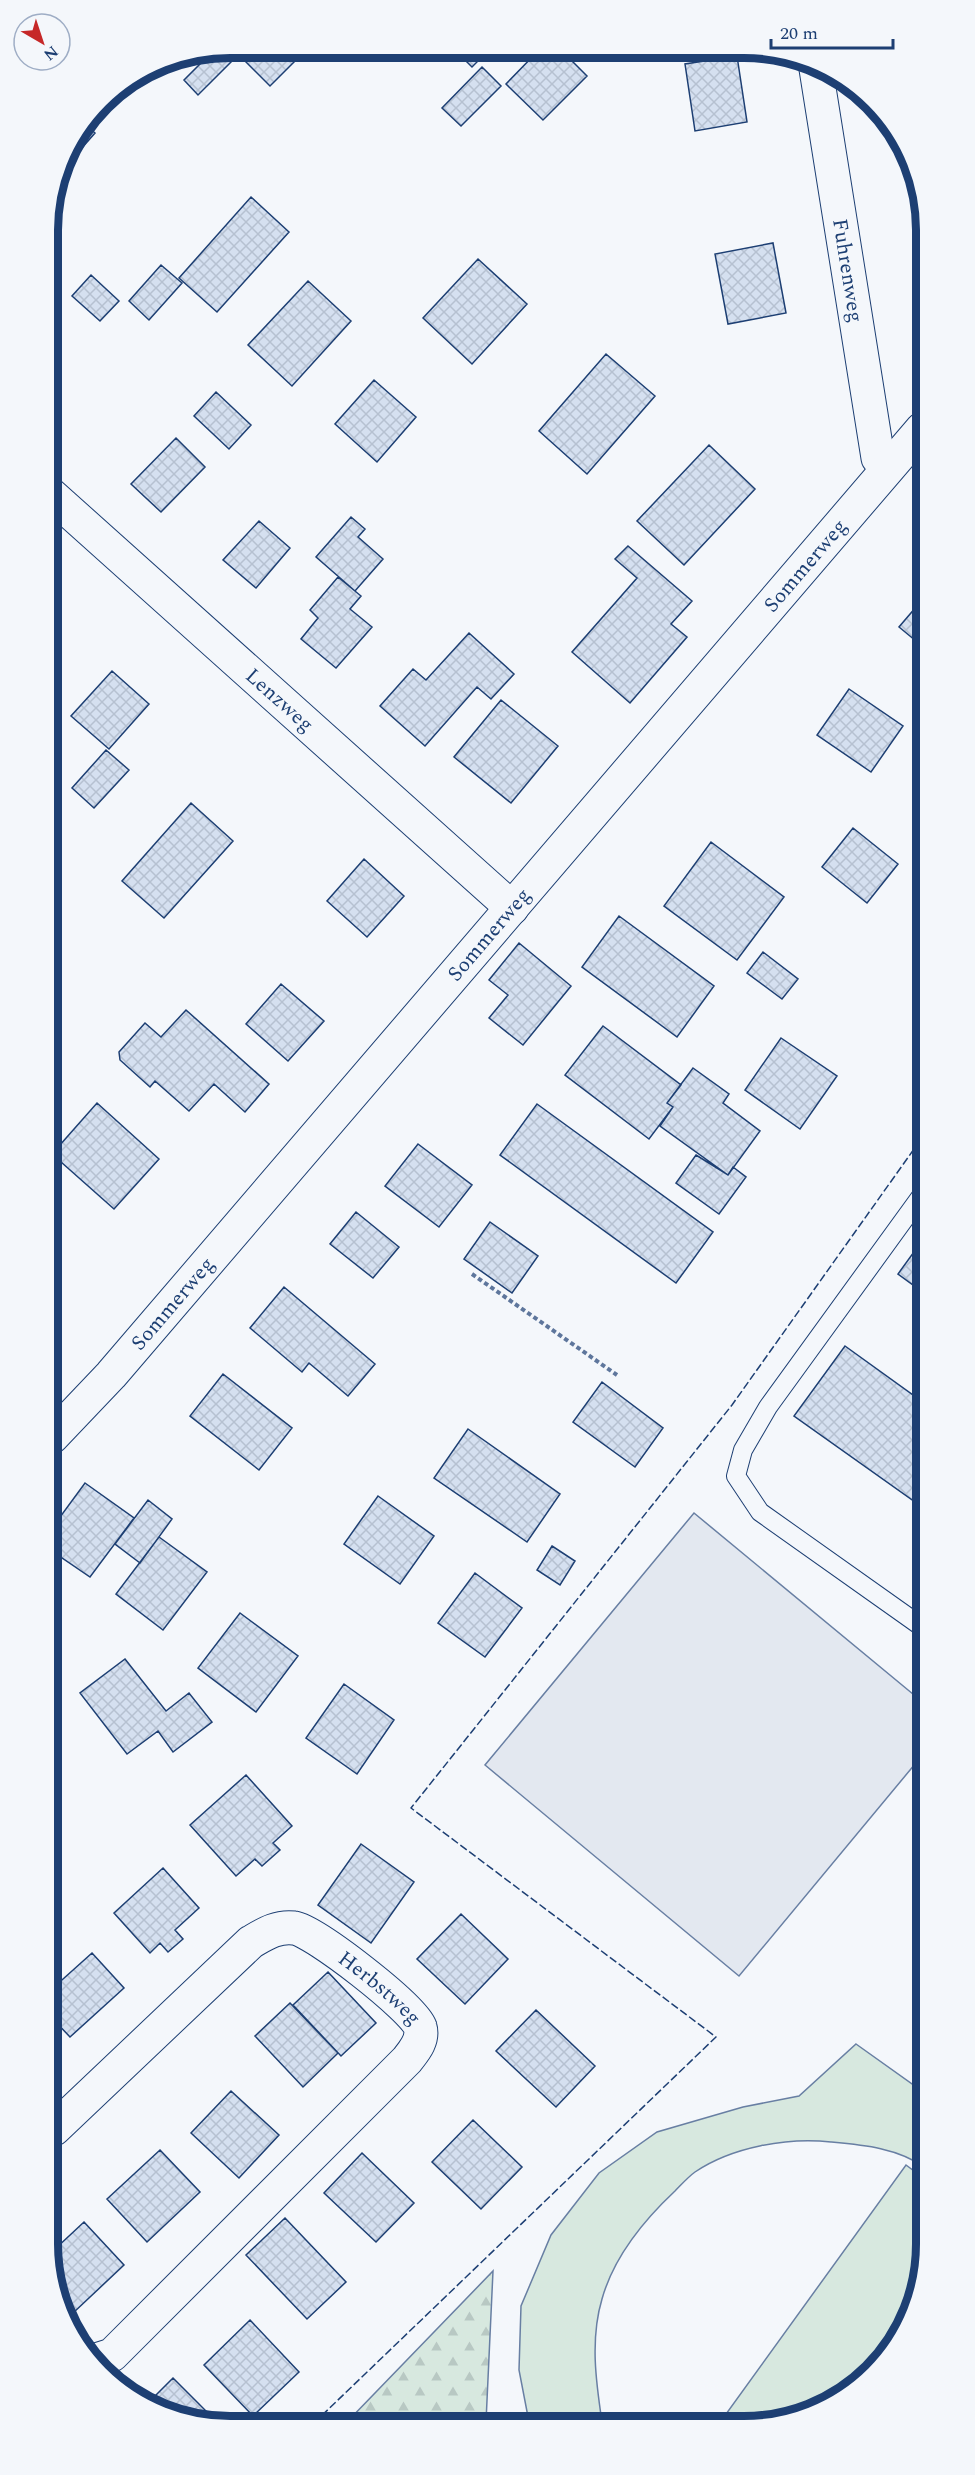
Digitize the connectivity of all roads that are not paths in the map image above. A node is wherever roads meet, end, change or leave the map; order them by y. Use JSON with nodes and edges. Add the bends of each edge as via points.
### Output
{"nodes":[{"id":1,"x":817,"y":74,"type":"edge"},
{"id":2,"x":916,"y":436,"type":"edge"},
{"id":3,"x":888,"y":466,"type":"junction"},
{"id":4,"x":59,"y":502,"type":"edge"},
{"id":5,"x":512,"y":908,"type":"junction"},
{"id":6,"x":916,"y":1203,"type":"edge"},
{"id":7,"x":58,"y":1430,"type":"edge"},
{"id":8,"x":916,"y":1623,"type":"edge"},
{"id":9,"x":58,"y":2125,"type":"edge"},
{"id":10,"x":101,"y":2358,"type":"edge"}],
"edges":[{"from":1,"to":3,"type":"street","name":"Fuhrenweg","via":[[878,458]]},
{"from":2,"to":3,"type":"street","name":"Sommerweg"},
{"from":3,"to":5,"type":"street","name":"Sommerweg"},
{"from":4,"to":5,"type":"street","name":"Lenzweg"},
{"from":5,"to":7,"type":"street","name":"Sommerweg","via":[[111,1375]]},
{"from":6,"to":8,"type":"lane","via":[[768,1407],[743,1450],[736,1476],[760,1512]]},
{"from":9,"to":10,"type":"street","name":"Herbstweg","via":[[251,1942],[272,1930],[296,1928],[317,1938],[413,2013],[421,2028],[419,2044],[398,2068],[112,2355]]}]}
